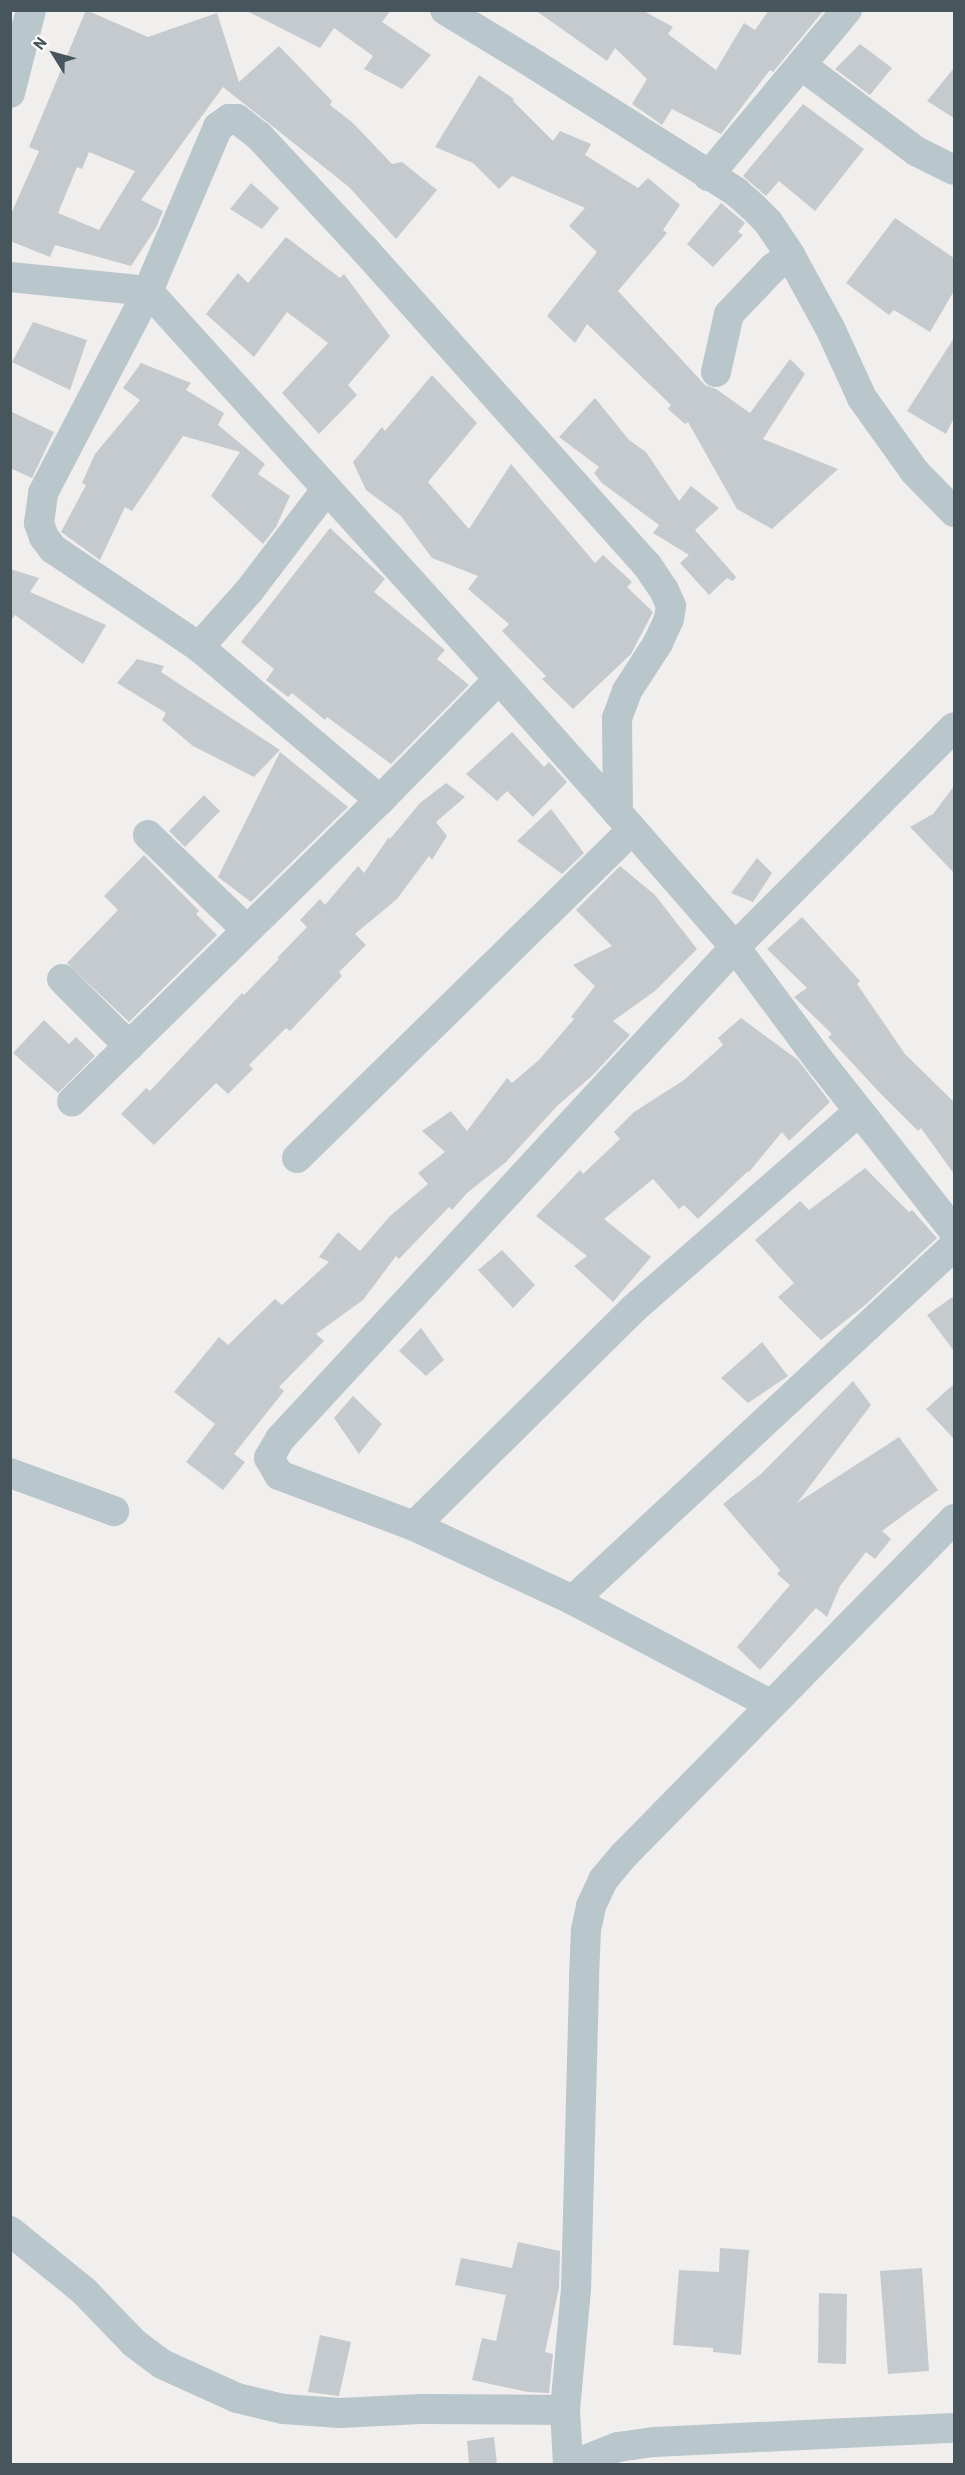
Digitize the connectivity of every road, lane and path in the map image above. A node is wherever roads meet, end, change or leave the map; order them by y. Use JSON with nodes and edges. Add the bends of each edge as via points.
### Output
{"nodes":[{"id":1,"x":31,"y":10,"type":"edge"},
{"id":2,"x":445,"y":10,"type":"edge"},
{"id":3,"x":847,"y":10,"type":"edge"},
{"id":4,"x":801,"y":65,"type":"junction"},
{"id":5,"x":10,"y":93,"type":"edge"},
{"id":6,"x":954,"y":170,"type":"edge"},
{"id":7,"x":708,"y":176,"type":"junction"},
{"id":8,"x":790,"y":255,"type":"junction"},
{"id":9,"x":10,"y":276,"type":"edge"},
{"id":10,"x":148,"y":291,"type":"junction"},
{"id":11,"x":716,"y":372,"type":"dead end"},
{"id":12,"x":326,"y":490,"type":"junction"},
{"id":13,"x":954,"y":512,"type":"edge"},
{"id":14,"x":199,"y":647,"type":"junction"},
{"id":15,"x":499,"y":679,"type":"junction"},
{"id":16,"x":954,"y":727,"type":"edge"},
{"id":17,"x":380,"y":800,"type":"junction"},
{"id":18,"x":625,"y":822,"type":"junction"},
{"id":19,"x":148,"y":835,"type":"dead end"},
{"id":20,"x":247,"y":930,"type":"junction"},
{"id":21,"x":735,"y":948,"type":"junction"},
{"id":22,"x":62,"y":979,"type":"dead end"},
{"id":23,"x":129,"y":1046,"type":"junction"},
{"id":24,"x":72,"y":1102,"type":"dead end"},
{"id":25,"x":859,"y":1111,"type":"junction"},
{"id":26,"x":297,"y":1158,"type":"dead end"},
{"id":27,"x":954,"y":1231,"type":"edge"},
{"id":28,"x":954,"y":1246,"type":"edge"},
{"id":29,"x":10,"y":1473,"type":"edge"},
{"id":30,"x":114,"y":1511,"type":"dead end"},
{"id":31,"x":954,"y":1519,"type":"edge"},
{"id":32,"x":414,"y":1526,"type":"junction"},
{"id":33,"x":573,"y":1600,"type":"junction"},
{"id":34,"x":770,"y":1704,"type":"junction"},
{"id":35,"x":10,"y":2231,"type":"edge"},
{"id":36,"x":565,"y":2410,"type":"junction"},
{"id":37,"x":954,"y":2428,"type":"edge"},
{"id":38,"x":568,"y":2464,"type":"edge"},
{"id":39,"x":575,"y":2464,"type":"edge"}],
"edges":[{"from":1,"to":5,"type":"street"},
{"from":2,"to":7,"type":"street"},
{"from":3,"to":4,"type":"street"},
{"from":4,"to":6,"type":"street","via":[[916,151]]},
{"from":4,"to":7,"type":"street"},
{"from":7,"to":8,"type":"street","via":[[753,207]]},
{"from":8,"to":11,"type":"street","via":[[729,314]]},
{"from":8,"to":13,"type":"street","via":[[862,398],[915,472]]},
{"from":9,"to":10,"type":"street"},
{"from":10,"to":12,"type":"street"},
{"from":10,"to":14,"type":"street","via":[[43,493],[39,523],[53,549]]},
{"from":10,"to":18,"type":"street","via":[[218,127],[229,119],[237,119],[259,136],[365,250],[647,565],[664,590],[671,606],[669,619],[627,691],[617,718]]},
{"from":12,"to":14,"type":"street","via":[[249,591]]},
{"from":12,"to":15,"type":"street"},
{"from":14,"to":17,"type":"street"},
{"from":15,"to":17,"type":"street"},
{"from":15,"to":18,"type":"street"},
{"from":16,"to":21,"type":"street"},
{"from":17,"to":20,"type":"street"},
{"from":18,"to":21,"type":"street"},
{"from":18,"to":26,"type":"street"},
{"from":19,"to":20,"type":"street"},
{"from":20,"to":23,"type":"street"},
{"from":21,"to":25,"type":"street"},
{"from":21,"to":32,"type":"street","via":[[280,1439],[269,1458],[279,1475]]},
{"from":22,"to":23,"type":"street"},
{"from":23,"to":24,"type":"street"},
{"from":25,"to":27,"type":"street"},
{"from":25,"to":32,"type":"street","via":[[632,1310]]},
{"from":28,"to":33,"type":"street"},
{"from":29,"to":30,"type":"street"},
{"from":31,"to":34,"type":"street"},
{"from":32,"to":33,"type":"street"},
{"from":33,"to":34,"type":"street"},
{"from":34,"to":36,"type":"street","via":[[624,1855],[603,1880],[591,1906],[584,1977],[576,2290]]},
{"from":35,"to":36,"type":"street","via":[[76,2284],[134,2343],[162,2364],[237,2398],[283,2409],[340,2413]]},
{"from":36,"to":38,"type":"street"},
{"from":37,"to":39,"type":"street","via":[[654,2442],[618,2447]]}]}
